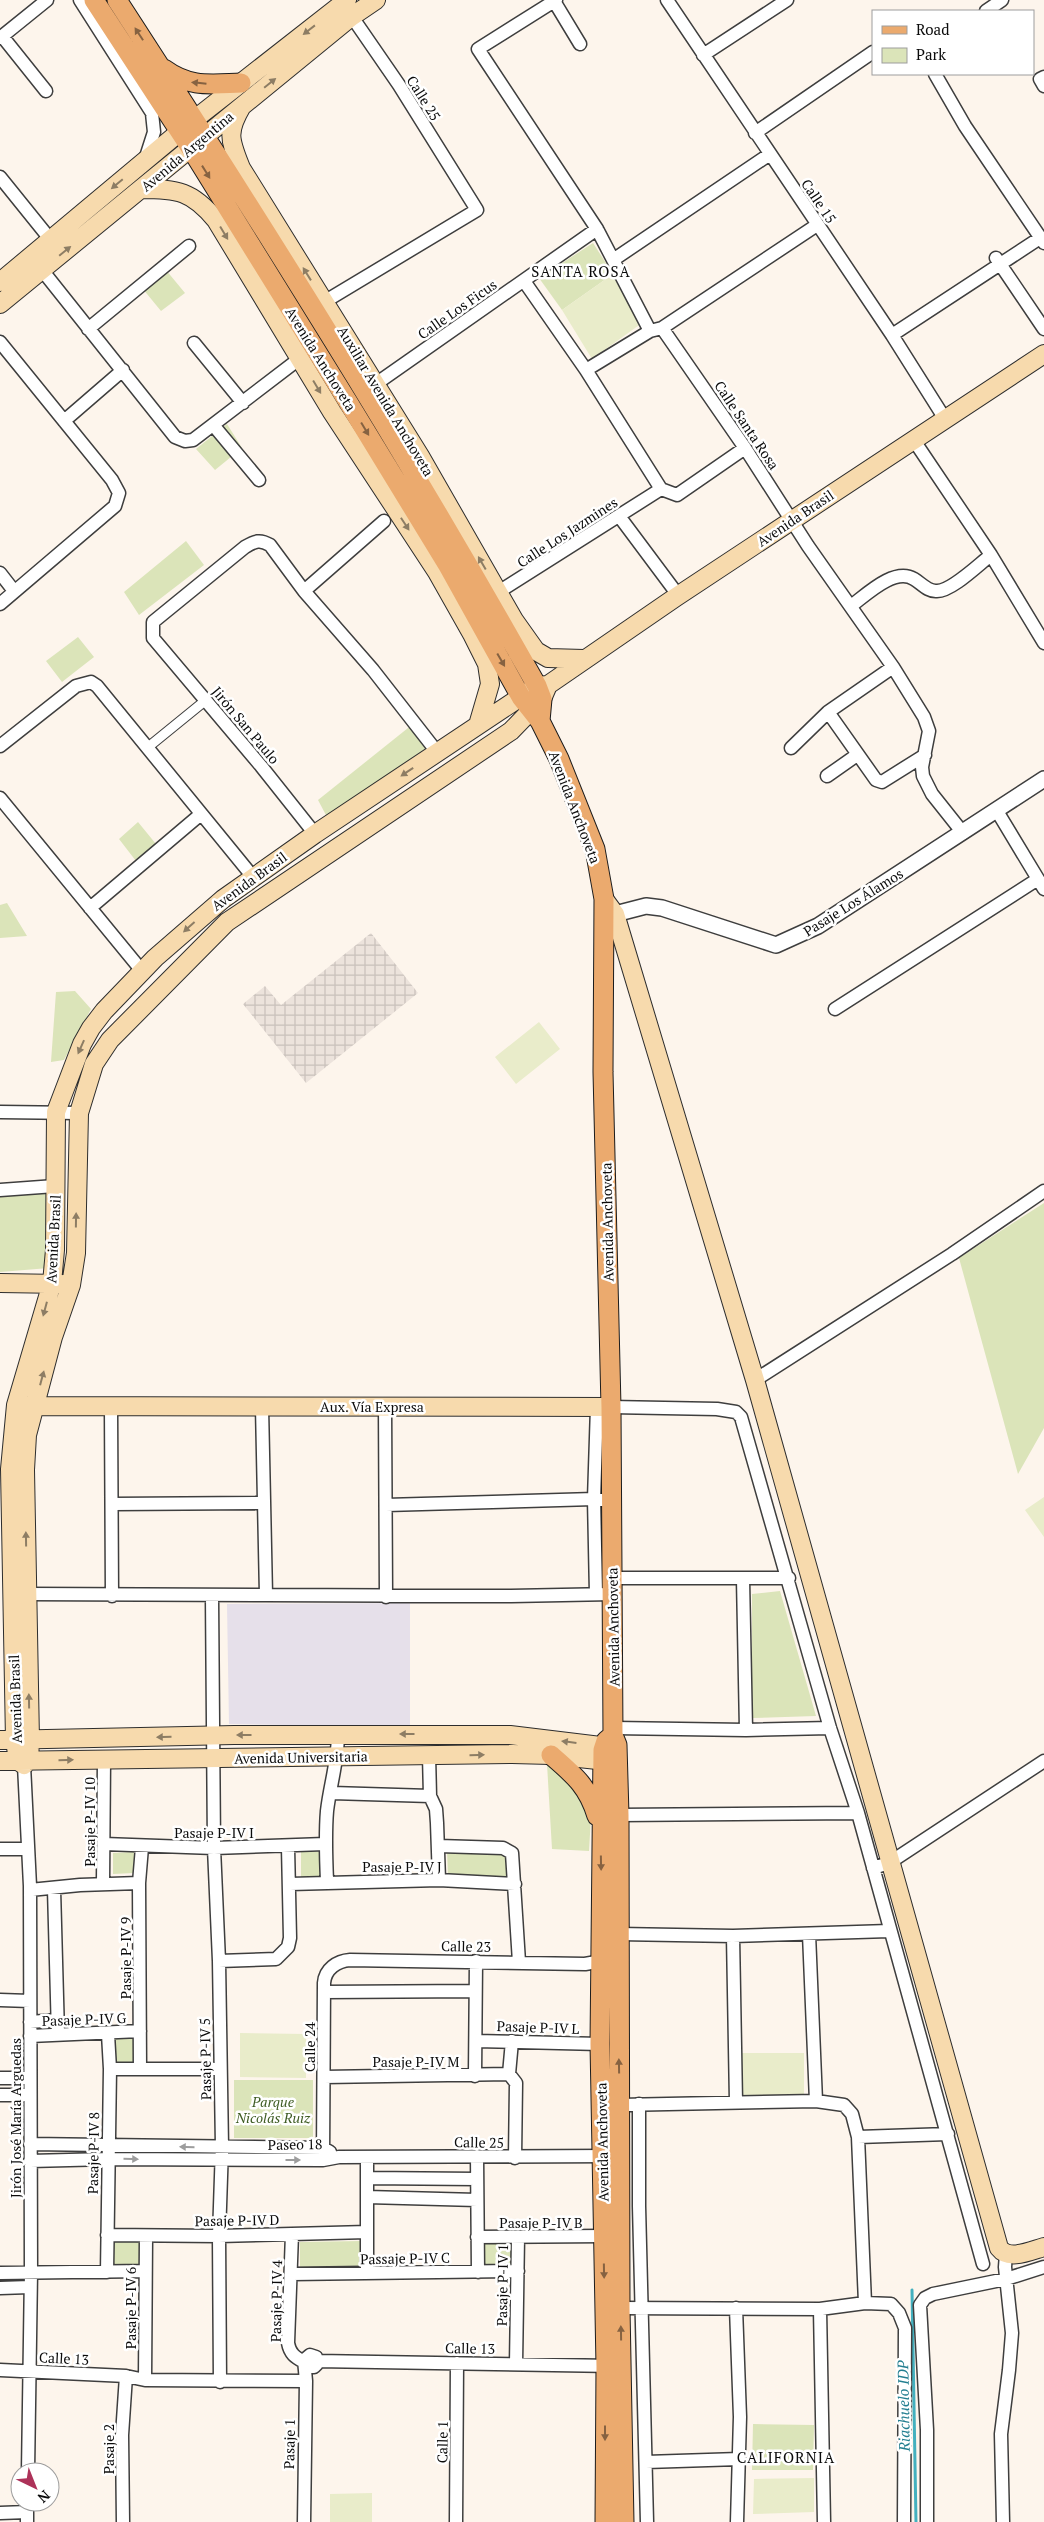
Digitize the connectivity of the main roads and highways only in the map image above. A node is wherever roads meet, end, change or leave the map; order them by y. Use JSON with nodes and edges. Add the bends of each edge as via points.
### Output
{"nodes":[{"id":1,"x":94,"y":0,"type":"edge"},
{"id":2,"x":117,"y":0,"type":"edge"},
{"id":3,"x":376,"y":0,"type":"edge"},
{"id":4,"x":347,"y":7,"type":"edge"},
{"id":5,"x":161,"y":67,"type":"junction"},
{"id":6,"x":241,"y":83,"type":"junction"},
{"id":7,"x":242,"y":106,"type":"junction"},
{"id":8,"x":195,"y":119,"type":"junction"},
{"id":9,"x":205,"y":135,"type":"junction"},
{"id":10,"x":185,"y":139,"type":"junction"},
{"id":11,"x":141,"y":189,"type":"junction"},
{"id":12,"x":0,"y":282,"type":"edge"},
{"id":13,"x":0,"y":304,"type":"edge"},
{"id":14,"x":319,"y":305,"type":"junction"},
{"id":15,"x":1044,"y":354,"type":"edge"},
{"id":16,"x":493,"y":596,"type":"junction"},
{"id":17,"x":584,"y":659,"type":"junction"},
{"id":18,"x":536,"y":700,"type":"junction"},
{"id":19,"x":478,"y":725,"type":"junction"},
{"id":20,"x":610,"y":907,"type":"junction"},
{"id":21,"x":104,"y":1010,"type":"junction"},
{"id":22,"x":123,"y":1025,"type":"junction"},
{"id":23,"x":0,"y":1283,"type":"edge"},
{"id":24,"x":52,"y":1283,"type":"junction"},
{"id":25,"x":71,"y":1285,"type":"junction"},
{"id":26,"x":16,"y":1405,"type":"junction"},
{"id":27,"x":34,"y":1407,"type":"junction"},
{"id":28,"x":604,"y":1407,"type":"junction"},
{"id":29,"x":15,"y":1740,"type":"edge"},
{"id":30,"x":611,"y":1747,"type":"junction"},
{"id":31,"x":551,"y":1755,"type":"junction"},
{"id":32,"x":0,"y":1761,"type":"edge"},
{"id":33,"x":24,"y":1762,"type":"junction"},
{"id":34,"x":600,"y":1828,"type":"junction"},
{"id":35,"x":611,"y":2156,"type":"junction"},
{"id":36,"x":1044,"y":2247,"type":"edge"},
{"id":37,"x":614,"y":2366,"type":"junction"},
{"id":38,"x":604,"y":2522,"type":"edge"},
{"id":39,"x":624,"y":2522,"type":"edge"}],
"edges":[{"from":1,"to":10,"type":"main road","name":"Avenida Anchoveta"},
{"from":5,"to":2,"type":"main road","name":"Avenida Anchoveta","one_way":true},
{"from":3,"to":4,"type":"main road","name":"Avenida Argentina"},
{"from":4,"to":6,"type":"main road","name":"Avenida Argentina","one_way":true},
{"from":7,"to":4,"type":"main road","name":"Avenida Argentina","one_way":true},
{"from":6,"to":5,"type":"main road","one_way":true,"via":[[197,84],[178,79]]},
{"from":5,"to":8,"type":"main road","name":"Avenida Anchoveta"},
{"from":6,"to":8,"type":"main road","name":"Avenida Argentina"},
{"from":7,"to":9,"type":"main road","name":"Avenida Argentina"},
{"from":14,"to":7,"type":"main road","one_way":true,"via":[[241,168],[230,139],[232,122]]},
{"from":8,"to":9,"type":"main road","name":"Avenida Anchoveta"},
{"from":8,"to":10,"type":"main road","name":"Avenida Argentina"},
{"from":9,"to":10,"type":"main road","name":"Avenida Argentina"},
{"from":9,"to":14,"type":"main road","name":"Avenida Anchoveta"},
{"from":10,"to":11,"type":"main road","name":"Avenida Argentina"},
{"from":10,"to":12,"type":"main road","name":"Avenida Argentina","one_way":true,"via":[[144,161]]},
{"from":10,"to":18,"type":"main road","name":"Avenida Anchoveta","one_way":true,"via":[[447,564]]},
{"from":13,"to":11,"type":"main road","name":"Avenida Argentina","one_way":true},
{"from":11,"to":19,"type":"main road","one_way":true,"via":[[176,190],[191,195],[216,220],[332,412],[437,572],[487,664],[490,684]]},
{"from":16,"to":14,"type":"main road","name":"Avenida Anchoveta","one_way":true},
{"from":15,"to":17,"type":"main road","name":"Avenida Brasil"},
{"from":16,"to":17,"type":"main road","via":[[536,651],[548,658]]},
{"from":16,"to":18,"type":"main road","name":"Avenida Anchoveta"},
{"from":17,"to":18,"type":"main road","name":"Avenida Brasil"},
{"from":18,"to":19,"type":"main road","name":"Avenida Brasil"},
{"from":18,"to":20,"type":"main road","name":"Avenida Anchoveta","via":[[594,849]]},
{"from":18,"to":22,"type":"main road","name":"Avenida Brasil","via":[[511,731],[486,750],[227,922]]},
{"from":19,"to":21,"type":"main road","name":"Avenida Brasil","one_way":true,"via":[[204,913]]},
{"from":20,"to":28,"type":"main road","name":"Avenida Anchoveta","via":[[603,1072]]},
{"from":20,"to":36,"type":"main road","via":[[756,1380],[881,1866],[999,2248],[1006,2254]]},
{"from":21,"to":22,"type":"main road"},
{"from":21,"to":24,"type":"main road","name":"Avenida Brasil","one_way":true,"via":[[82,1044],[56,1112]]},
{"from":25,"to":22,"type":"main road","name":"Avenida Brasil","one_way":true,"via":[[76,1253],[79,1112],[94,1064]]},
{"from":23,"to":24,"type":"main road"},
{"from":24,"to":25,"type":"main road"},
{"from":24,"to":26,"type":"main road","name":"Avenida Brasil","one_way":true},
{"from":27,"to":25,"type":"main road","name":"Avenida Brasil","one_way":true,"via":[[52,1337]]},
{"from":26,"to":27,"type":"main road","name":"Aux. Vía Expresa"},
{"from":26,"to":29,"type":"main road","name":"Avenida Brasil","via":[[10,1469]]},
{"from":27,"to":28,"type":"main road","name":"Aux. Vía Expresa"},
{"from":29,"to":27,"type":"main road","name":"Avenida Brasil","one_way":true,"via":[[27,1594],[25,1470],[27,1435]]},
{"from":28,"to":30,"type":"main road","name":"Avenida Anchoveta","via":[[603,1500]]},
{"from":30,"to":29,"type":"main road","one_way":true,"via":[[510,1734]]},
{"from":29,"to":33,"type":"main road","name":"Avenida Brasil"},
{"from":30,"to":31,"type":"main road","name":"Avenida Universitaria"},
{"from":30,"to":34,"type":"main road","name":"Avenida Anchoveta"},
{"from":35,"to":30,"type":"main road","name":"Avenida Anchoveta","one_way":true,"via":[[620,2105],[619,1815]]},
{"from":33,"to":31,"type":"main road","name":"Avenida Universitaria","one_way":true},
{"from":31,"to":34,"type":"main road","via":[[579,1780],[588,1793]]},
{"from":32,"to":33,"type":"main road","name":"Avenida Universitaria"},
{"from":34,"to":35,"type":"main road","name":"Avenida Anchoveta","one_way":true,"via":[[600,2044]]},
{"from":37,"to":35,"type":"main road","name":"Avenida Anchoveta","one_way":true,"via":[[620,2308]]},
{"from":35,"to":37,"type":"main road","name":"Avenida Anchoveta","one_way":true,"via":[[604,2236]]},
{"from":37,"to":38,"type":"main road","name":"Avenida Anchoveta","one_way":true},
{"from":37,"to":39,"type":"main road","name":"Avenida Anchoveta"}]}
